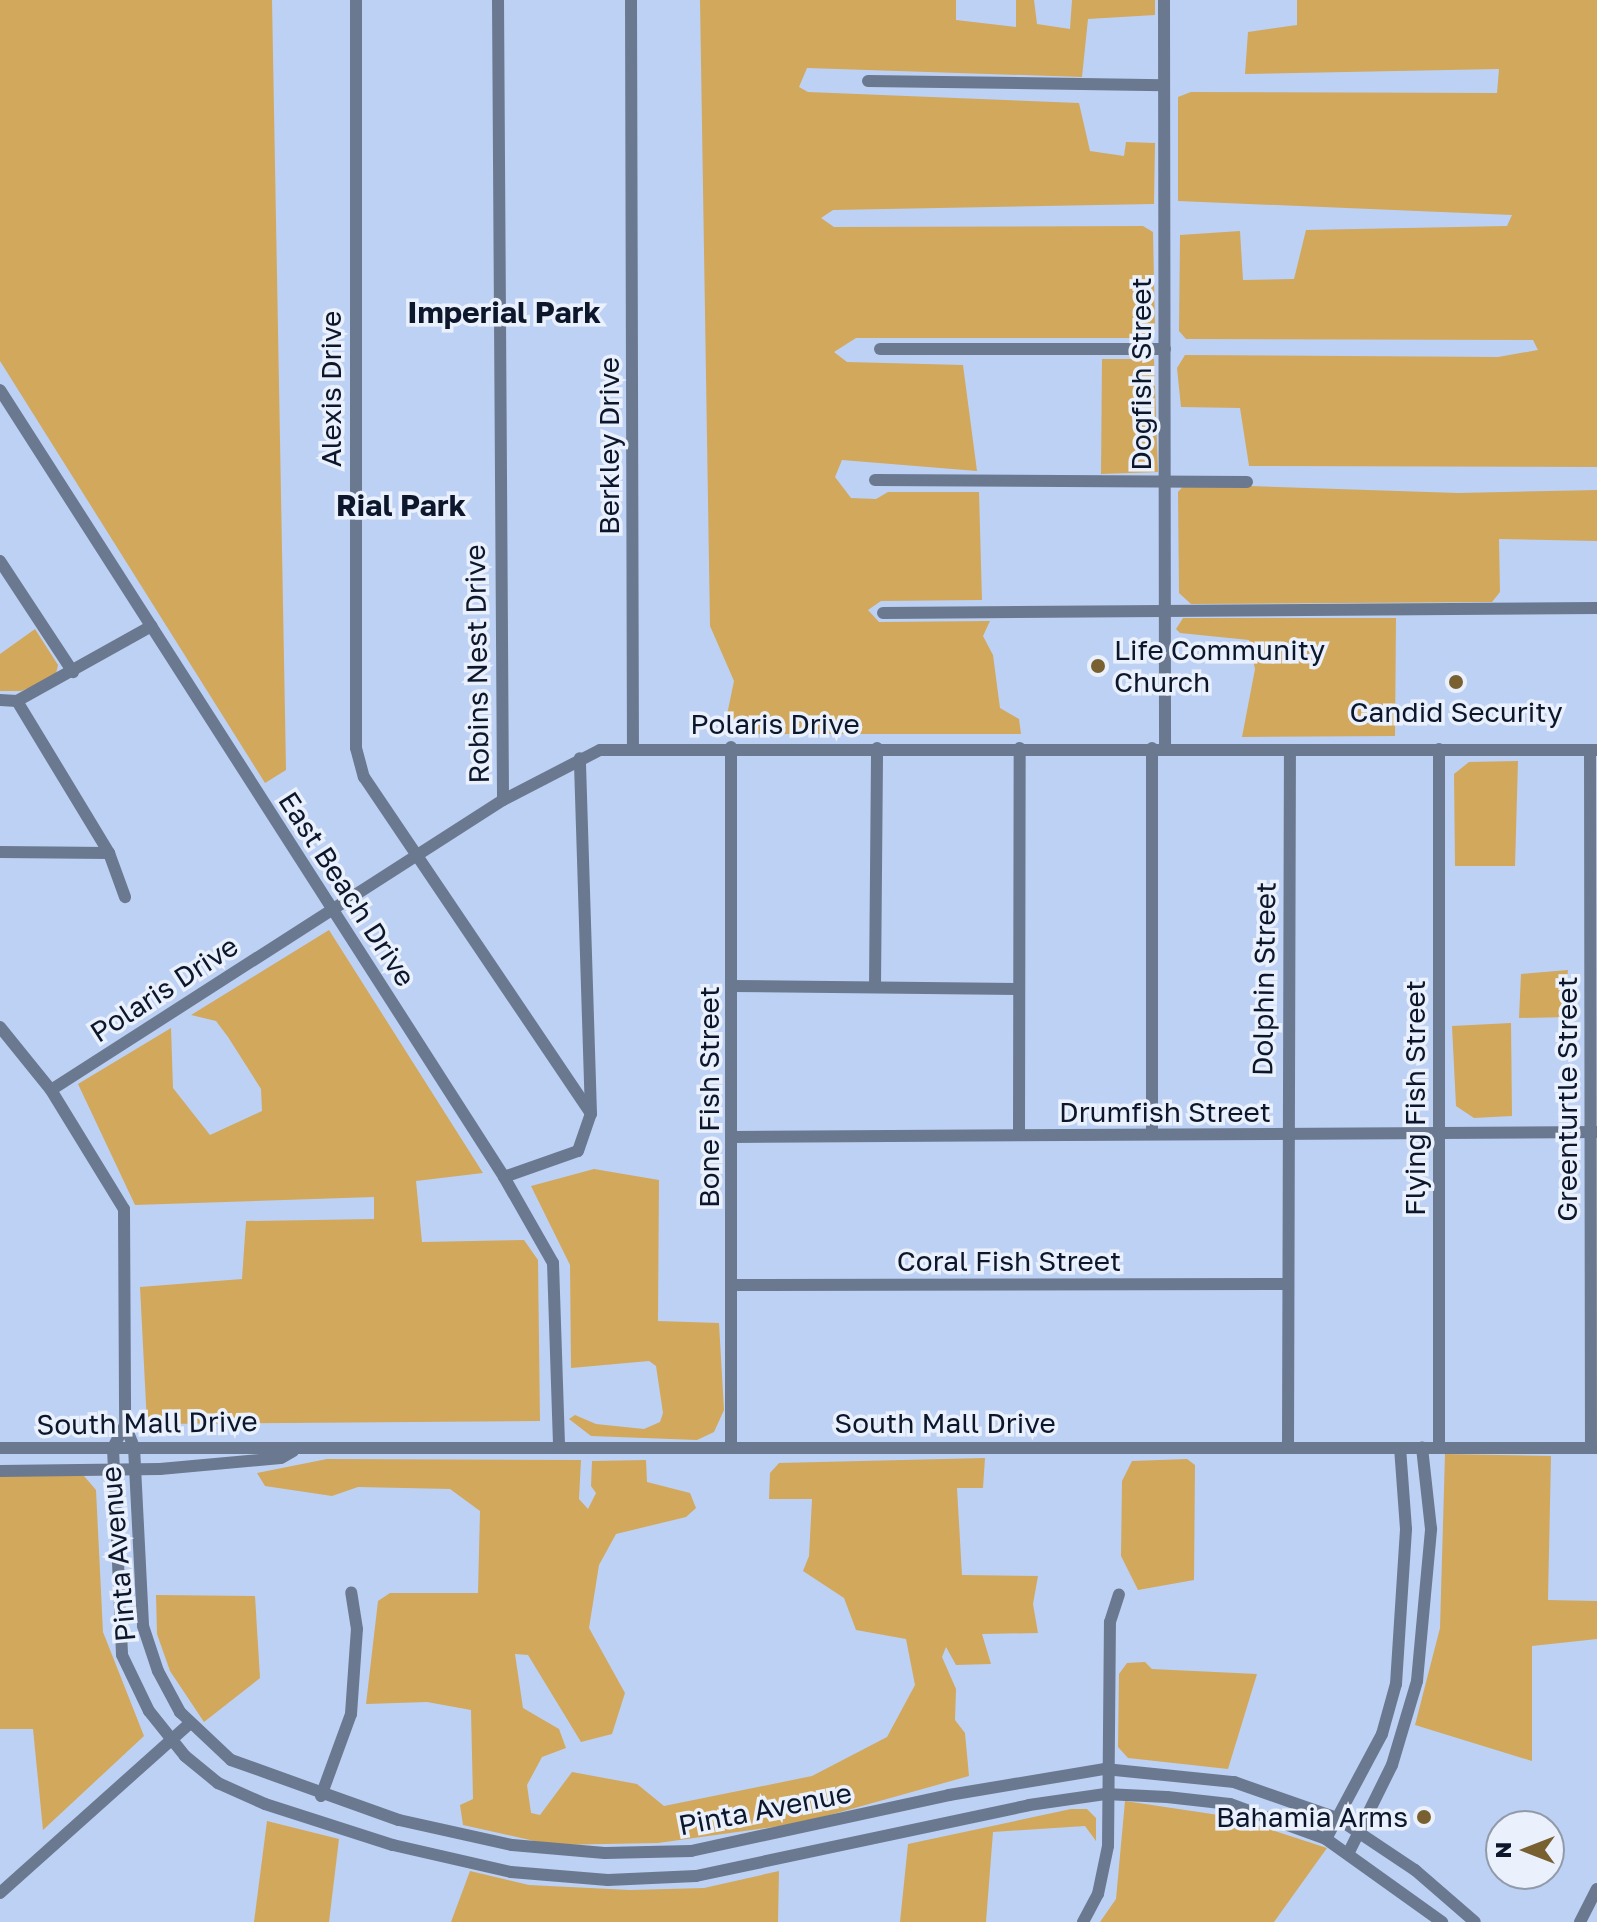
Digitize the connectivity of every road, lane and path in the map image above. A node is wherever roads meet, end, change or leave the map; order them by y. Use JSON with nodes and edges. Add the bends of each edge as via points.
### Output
{"nodes":[{"id":1,"x":356,"y":0,"type":"edge"},
{"id":2,"x":498,"y":0,"type":"edge"},
{"id":3,"x":631,"y":0,"type":"edge"},
{"id":4,"x":1164,"y":0,"type":"edge"},
{"id":5,"x":868,"y":81,"type":"dead end"},
{"id":6,"x":1164,"y":85,"type":"junction"},
{"id":7,"x":880,"y":349,"type":"dead end"},
{"id":8,"x":1165,"y":349,"type":"junction"},
{"id":9,"x":0,"y":390,"type":"edge"},
{"id":10,"x":875,"y":480,"type":"dead end"},
{"id":11,"x":1165,"y":481,"type":"junction"},
{"id":12,"x":1247,"y":482,"type":"dead end"},
{"id":13,"x":0,"y":561,"type":"edge"},
{"id":14,"x":1597,"y":608,"type":"edge"},
{"id":15,"x":1166,"y":610,"type":"junction"},
{"id":16,"x":883,"y":613,"type":"dead end"},
{"id":17,"x":152,"y":626,"type":"junction"},
{"id":18,"x":73,"y":672,"type":"junction"},
{"id":19,"x":0,"y":700,"type":"edge"},
{"id":20,"x":17,"y":701,"type":"junction"},
{"id":21,"x":731,"y":747,"type":"junction"},
{"id":22,"x":633,"y":748,"type":"junction"},
{"id":23,"x":877,"y":748,"type":"junction"},
{"id":24,"x":1020,"y":748,"type":"junction"},
{"id":25,"x":1158,"y":748,"type":"junction"},
{"id":26,"x":1439,"y":749,"type":"junction"},
{"id":27,"x":1594,"y":750,"type":"edge"},
{"id":28,"x":1290,"y":751,"type":"junction"},
{"id":29,"x":580,"y":758,"type":"junction"},
{"id":30,"x":503,"y":800,"type":"junction"},
{"id":31,"x":0,"y":852,"type":"edge"},
{"id":32,"x":109,"y":853,"type":"junction"},
{"id":33,"x":419,"y":856,"type":"junction"},
{"id":34,"x":125,"y":897,"type":"dead end"},
{"id":35,"x":331,"y":910,"type":"junction"},
{"id":36,"x":733,"y":986,"type":"junction"},
{"id":37,"x":875,"y":986,"type":"junction"},
{"id":38,"x":1018,"y":989,"type":"junction"},
{"id":39,"x":0,"y":1027,"type":"edge"},
{"id":40,"x":51,"y":1090,"type":"junction"},
{"id":41,"x":591,"y":1114,"type":"junction"},
{"id":42,"x":1594,"y":1132,"type":"edge"},
{"id":43,"x":1152,"y":1134,"type":"junction"},
{"id":44,"x":1019,"y":1135,"type":"junction"},
{"id":45,"x":1439,"y":1136,"type":"junction"},
{"id":46,"x":732,"y":1137,"type":"junction"},
{"id":47,"x":1287,"y":1137,"type":"junction"},
{"id":48,"x":504,"y":1177,"type":"junction"},
{"id":49,"x":1287,"y":1284,"type":"junction"},
{"id":50,"x":732,"y":1285,"type":"junction"},
{"id":51,"x":1594,"y":1286,"type":"edge"},
{"id":52,"x":125,"y":1425,"type":"junction"},
{"id":53,"x":559,"y":1445,"type":"junction"},
{"id":54,"x":134,"y":1447,"type":"junction"},
{"id":55,"x":731,"y":1447,"type":"junction"},
{"id":56,"x":1288,"y":1447,"type":"junction"},
{"id":57,"x":1422,"y":1447,"type":"junction"},
{"id":58,"x":0,"y":1448,"type":"edge"},
{"id":59,"x":113,"y":1448,"type":"junction"},
{"id":60,"x":1400,"y":1448,"type":"junction"},
{"id":61,"x":1439,"y":1448,"type":"junction"},
{"id":62,"x":1594,"y":1448,"type":"edge"},
{"id":63,"x":293,"y":1451,"type":"junction"},
{"id":64,"x":113,"y":1470,"type":"junction"},
{"id":65,"x":135,"y":1470,"type":"junction"},
{"id":66,"x":0,"y":1471,"type":"edge"},
{"id":67,"x":1406,"y":1529,"type":"junction"},
{"id":68,"x":1431,"y":1529,"type":"junction"},
{"id":69,"x":351,"y":1592,"type":"dead end"},
{"id":70,"x":1119,"y":1594,"type":"dead end"},
{"id":71,"x":189,"y":1724,"type":"junction"},
{"id":72,"x":171,"y":1740,"type":"junction"},
{"id":73,"x":1371,"y":1756,"type":"junction"},
{"id":74,"x":1392,"y":1765,"type":"junction"},
{"id":75,"x":1105,"y":1769,"type":"junction"},
{"id":76,"x":1105,"y":1794,"type":"junction"},
{"id":77,"x":321,"y":1796,"type":"junction"},
{"id":78,"x":1337,"y":1818,"type":"junction"},
{"id":79,"x":1359,"y":1831,"type":"junction"},
{"id":80,"x":1326,"y":1839,"type":"junction"},
{"id":81,"x":691,"y":1851,"type":"junction"},
{"id":82,"x":1348,"y":1854,"type":"junction"},
{"id":83,"x":696,"y":1876,"type":"junction"},
{"id":84,"x":1597,"y":1889,"type":"edge"},
{"id":85,"x":0,"y":1893,"type":"edge"},
{"id":86,"x":1083,"y":1922,"type":"edge"},
{"id":87,"x":1442,"y":1922,"type":"edge"},
{"id":88,"x":1475,"y":1922,"type":"edge"},
{"id":89,"x":1580,"y":1922,"type":"edge"}],
"edges":[{"from":1,"to":33,"type":"street","name":"Alexis Drive","via":[[356,748],[364,777]]},
{"from":2,"to":30,"type":"street","name":"Robins Nest Drive"},
{"from":3,"to":22,"type":"street","name":"Berkley Drive"},
{"from":4,"to":6,"type":"street","name":"Dogfish Street"},
{"from":5,"to":6,"type":"street"},
{"from":6,"to":8,"type":"street","name":"Dogfish Street"},
{"from":7,"to":8,"type":"street"},
{"from":8,"to":11,"type":"street","name":"Dogfish Street"},
{"from":9,"to":17,"type":"street","name":"East Beach Drive"},
{"from":10,"to":11,"type":"street"},
{"from":11,"to":12,"type":"street"},
{"from":11,"to":15,"type":"street","name":"Dogfish Street"},
{"from":13,"to":18,"type":"street"},
{"from":14,"to":15,"type":"street"},
{"from":15,"to":16,"type":"street"},
{"from":15,"to":25,"type":"street","name":"Dogfish Street"},
{"from":17,"to":18,"type":"street"},
{"from":17,"to":35,"type":"street","name":"East Beach Drive"},
{"from":18,"to":20,"type":"street"},
{"from":19,"to":20,"type":"street"},
{"from":20,"to":32,"type":"street"},
{"from":21,"to":22,"type":"street","name":"Polaris Drive"},
{"from":21,"to":23,"type":"street","name":"Polaris Drive"},
{"from":21,"to":36,"type":"street","name":"Bone Fish Street"},
{"from":22,"to":29,"type":"street","name":"Polaris Drive"},
{"from":23,"to":24,"type":"street","name":"Polaris Drive"},
{"from":23,"to":37,"type":"street"},
{"from":24,"to":25,"type":"street","name":"Polaris Drive"},
{"from":24,"to":38,"type":"street"},
{"from":25,"to":28,"type":"street","name":"Polaris Drive"},
{"from":25,"to":43,"type":"street","name":"Dogfish Street"},
{"from":26,"to":27,"type":"street","name":"Polaris Drive"},
{"from":26,"to":28,"type":"street","name":"Polaris Drive"},
{"from":26,"to":45,"type":"street","name":"Flying Fish Street"},
{"from":27,"to":42,"type":"street","name":"Greenturtle Street"},
{"from":28,"to":47,"type":"street","name":"Dolphin Street"},
{"from":29,"to":30,"type":"street","name":"Polaris Drive"},
{"from":29,"to":41,"type":"street"},
{"from":30,"to":33,"type":"street","name":"Polaris Drive"},
{"from":31,"to":32,"type":"street"},
{"from":32,"to":34,"type":"street"},
{"from":33,"to":35,"type":"street","name":"Polaris Drive"},
{"from":33,"to":41,"type":"street","name":"Alexis Drive"},
{"from":35,"to":40,"type":"street","name":"Polaris Drive"},
{"from":35,"to":48,"type":"street","name":"East Beach Drive"},
{"from":36,"to":37,"type":"street"},
{"from":36,"to":46,"type":"street","name":"Bone Fish Street"},
{"from":37,"to":38,"type":"street"},
{"from":38,"to":44,"type":"street"},
{"from":39,"to":40,"type":"street"},
{"from":40,"to":52,"type":"street","via":[[125,1214]]},
{"from":41,"to":48,"type":"street","via":[[578,1151]]},
{"from":42,"to":45,"type":"street","name":"Drumfish Street"},
{"from":42,"to":51,"type":"street","name":"Greenturtle Street"},
{"from":43,"to":44,"type":"street","name":"Drumfish Street"},
{"from":43,"to":47,"type":"street","name":"Drumfish Street"},
{"from":44,"to":46,"type":"street","name":"Drumfish Street"},
{"from":45,"to":47,"type":"street","name":"Drumfish Street"},
{"from":45,"to":61,"type":"street","name":"Flying Fish Street"},
{"from":46,"to":50,"type":"street","name":"Bone Fish Street"},
{"from":47,"to":49,"type":"street","name":"Dolphin Street"},
{"from":48,"to":53,"type":"street","name":"East Beach Drive","via":[[553,1263]]},
{"from":49,"to":50,"type":"street","name":"Coral Fish Street"},
{"from":49,"to":56,"type":"street","name":"Dolphin Street"},
{"from":50,"to":55,"type":"street","name":"Bone Fish Street"},
{"from":51,"to":62,"type":"street","name":"Greenturtle Street"},
{"from":52,"to":54,"type":"street","name":"Pinta Avenue"},
{"from":52,"to":59,"type":"street"},
{"from":53,"to":55,"type":"street","name":"South Mall Drive"},
{"from":53,"to":63,"type":"street","name":"South Mall Drive"},
{"from":54,"to":59,"type":"street","name":"South Mall Drive"},
{"from":54,"to":63,"type":"street","name":"South Mall Drive","via":[[281,1445]]},
{"from":54,"to":65,"type":"street","name":"Pinta Avenue"},
{"from":55,"to":56,"type":"street","name":"South Mall Drive"},
{"from":56,"to":60,"type":"street","name":"South Mall Drive"},
{"from":57,"to":60,"type":"street","name":"South Mall Drive"},
{"from":57,"to":61,"type":"street","name":"South Mall Drive"},
{"from":57,"to":68,"type":"street"},
{"from":58,"to":59,"type":"street","name":"South Mall Drive"},
{"from":59,"to":64,"type":"street","name":"Pinta Avenue"},
{"from":60,"to":67,"type":"street"},
{"from":61,"to":62,"type":"street","name":"South Mall Drive"},
{"from":63,"to":65,"type":"street","name":"South Mall Drive","via":[[281,1458]]},
{"from":64,"to":65,"type":"street","name":"South Mall Drive"},
{"from":64,"to":66,"type":"street","name":"South Mall Drive"},
{"from":64,"to":72,"type":"street","name":"Pinta Avenue","via":[[122,1655],[149,1711]]},
{"from":65,"to":71,"type":"street","name":"Pinta Avenue","via":[[143,1626],[158,1671]]},
{"from":67,"to":68,"type":"street"},
{"from":67,"to":73,"type":"street","via":[[1396,1684]]},
{"from":68,"to":74,"type":"street","via":[[1417,1681]]},
{"from":69,"to":77,"type":"street","via":[[357,1629],[351,1714]]},
{"from":70,"to":75,"type":"street","via":[[1110,1622]]},
{"from":71,"to":72,"type":"street"},
{"from":71,"to":77,"type":"street","name":"Pinta Avenue","via":[[231,1760]]},
{"from":72,"to":83,"type":"street","name":"Pinta Avenue","via":[[201,1771],[237,1793],[393,1845],[511,1872],[608,1880]]},
{"from":72,"to":85,"type":"street"},
{"from":73,"to":74,"type":"street"},
{"from":73,"to":78,"type":"street"},
{"from":74,"to":79,"type":"street"},
{"from":75,"to":76,"type":"street"},
{"from":75,"to":78,"type":"street","name":"Pinta Avenue","via":[[1234,1782]]},
{"from":75,"to":81,"type":"street","name":"Pinta Avenue","via":[[949,1795]]},
{"from":76,"to":80,"type":"street","name":"Pinta Avenue","via":[[1230,1804]]},
{"from":76,"to":83,"type":"street","name":"Pinta Avenue","via":[[970,1816]]},
{"from":76,"to":86,"type":"street","via":[[1108,1846],[1098,1894]]},
{"from":77,"to":81,"type":"street","name":"Pinta Avenue","via":[[512,1845],[605,1853]]},
{"from":78,"to":79,"type":"street","name":"Pinta Avenue"},
{"from":78,"to":80,"type":"street"},
{"from":79,"to":82,"type":"street"},
{"from":79,"to":88,"type":"street","name":"Pinta Avenue"},
{"from":80,"to":82,"type":"street","name":"Pinta Avenue"},
{"from":81,"to":83,"type":"street"},
{"from":82,"to":87,"type":"street","name":"Pinta Avenue"},
{"from":84,"to":89,"type":"street"}]}
